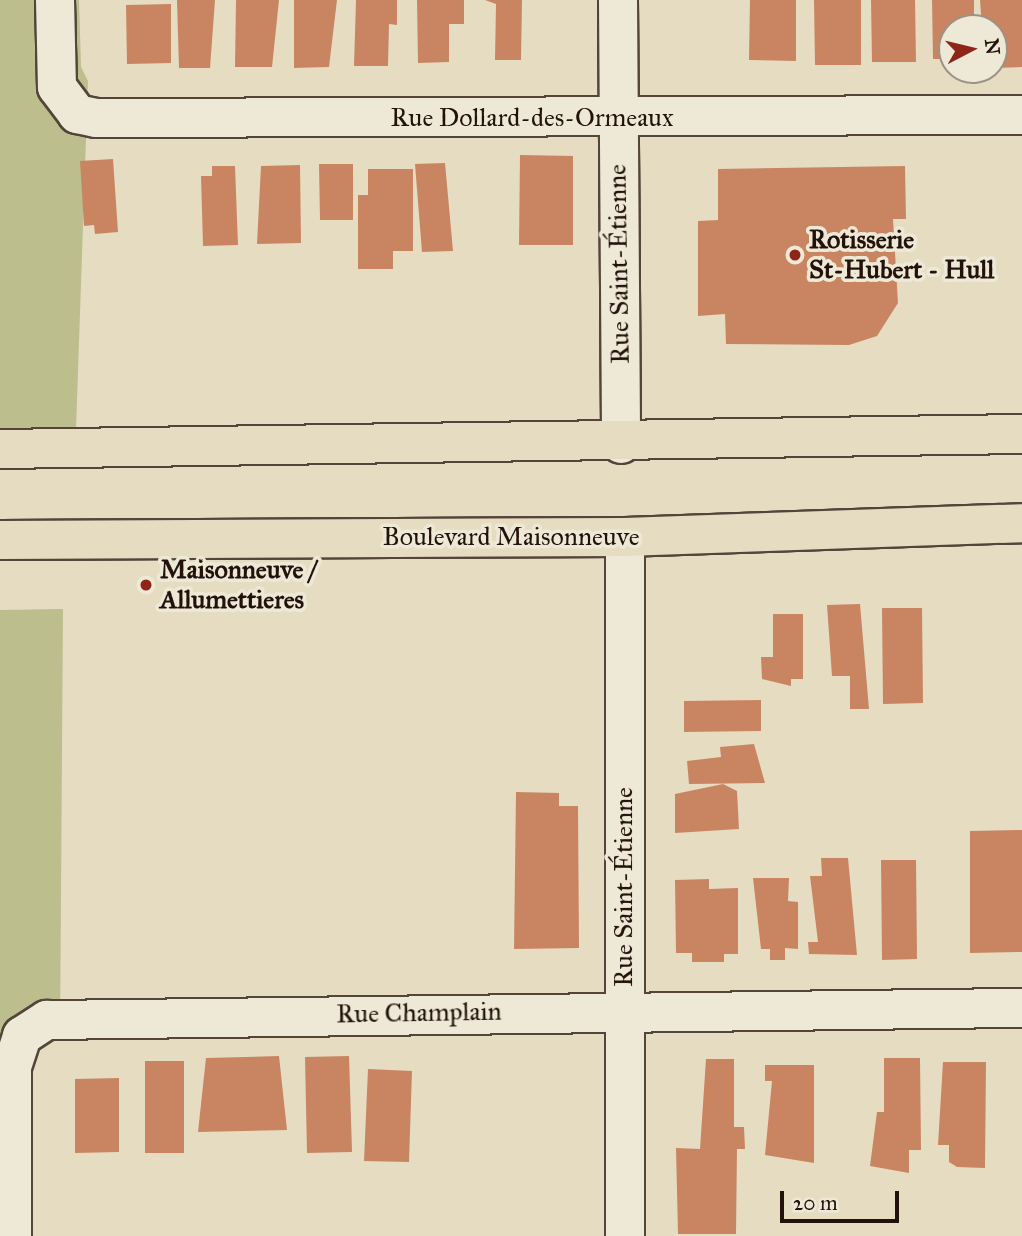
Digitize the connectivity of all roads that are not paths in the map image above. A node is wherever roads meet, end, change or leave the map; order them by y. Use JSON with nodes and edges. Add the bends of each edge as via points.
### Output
{"nodes":[{"id":1,"x":55,"y":0,"type":"edge"},
{"id":2,"x":618,"y":0,"type":"edge"},
{"id":3,"x":1022,"y":115,"type":"edge"},
{"id":4,"x":618,"y":118,"type":"junction"},
{"id":5,"x":1022,"y":434,"type":"edge"},
{"id":6,"x":621,"y":444,"type":"junction"},
{"id":7,"x":0,"y":449,"type":"edge"},
{"id":8,"x":1022,"y":523,"type":"edge"},
{"id":9,"x":625,"y":537,"type":"junction"},
{"id":10,"x":0,"y":540,"type":"edge"},
{"id":11,"x":1022,"y":1008,"type":"edge"},
{"id":12,"x":623,"y":1011,"type":"junction"},
{"id":13,"x":12,"y":1236,"type":"edge"},
{"id":14,"x":625,"y":1236,"type":"edge"}],
"edges":[{"from":1,"to":4,"type":"street","name":"Rue Dollard-des-Ormeaux","via":[[57,87],[77,114],[96,118]]},
{"from":2,"to":4,"type":"street","name":"Rue Saint-Étienne"},
{"from":3,"to":4,"type":"street","name":"Rue Dollard-des-Ormeaux"},
{"from":4,"to":6,"type":"street","name":"Rue Saint-Étienne"},
{"from":5,"to":6,"type":"main road"},
{"from":6,"to":7,"type":"main road"},
{"from":8,"to":9,"type":"main road","name":"Boulevard Maisonneuve"},
{"from":9,"to":10,"type":"main road","name":"Boulevard Maisonneuve"},
{"from":9,"to":12,"type":"street","name":"Rue Saint-Étienne"},
{"from":11,"to":12,"type":"street","name":"Rue Champlain"},
{"from":12,"to":13,"type":"street","name":"Rue Champlain","via":[[47,1020],[22,1036],[12,1067]]},
{"from":12,"to":14,"type":"street","name":"Rue Saint-Étienne"}]}
